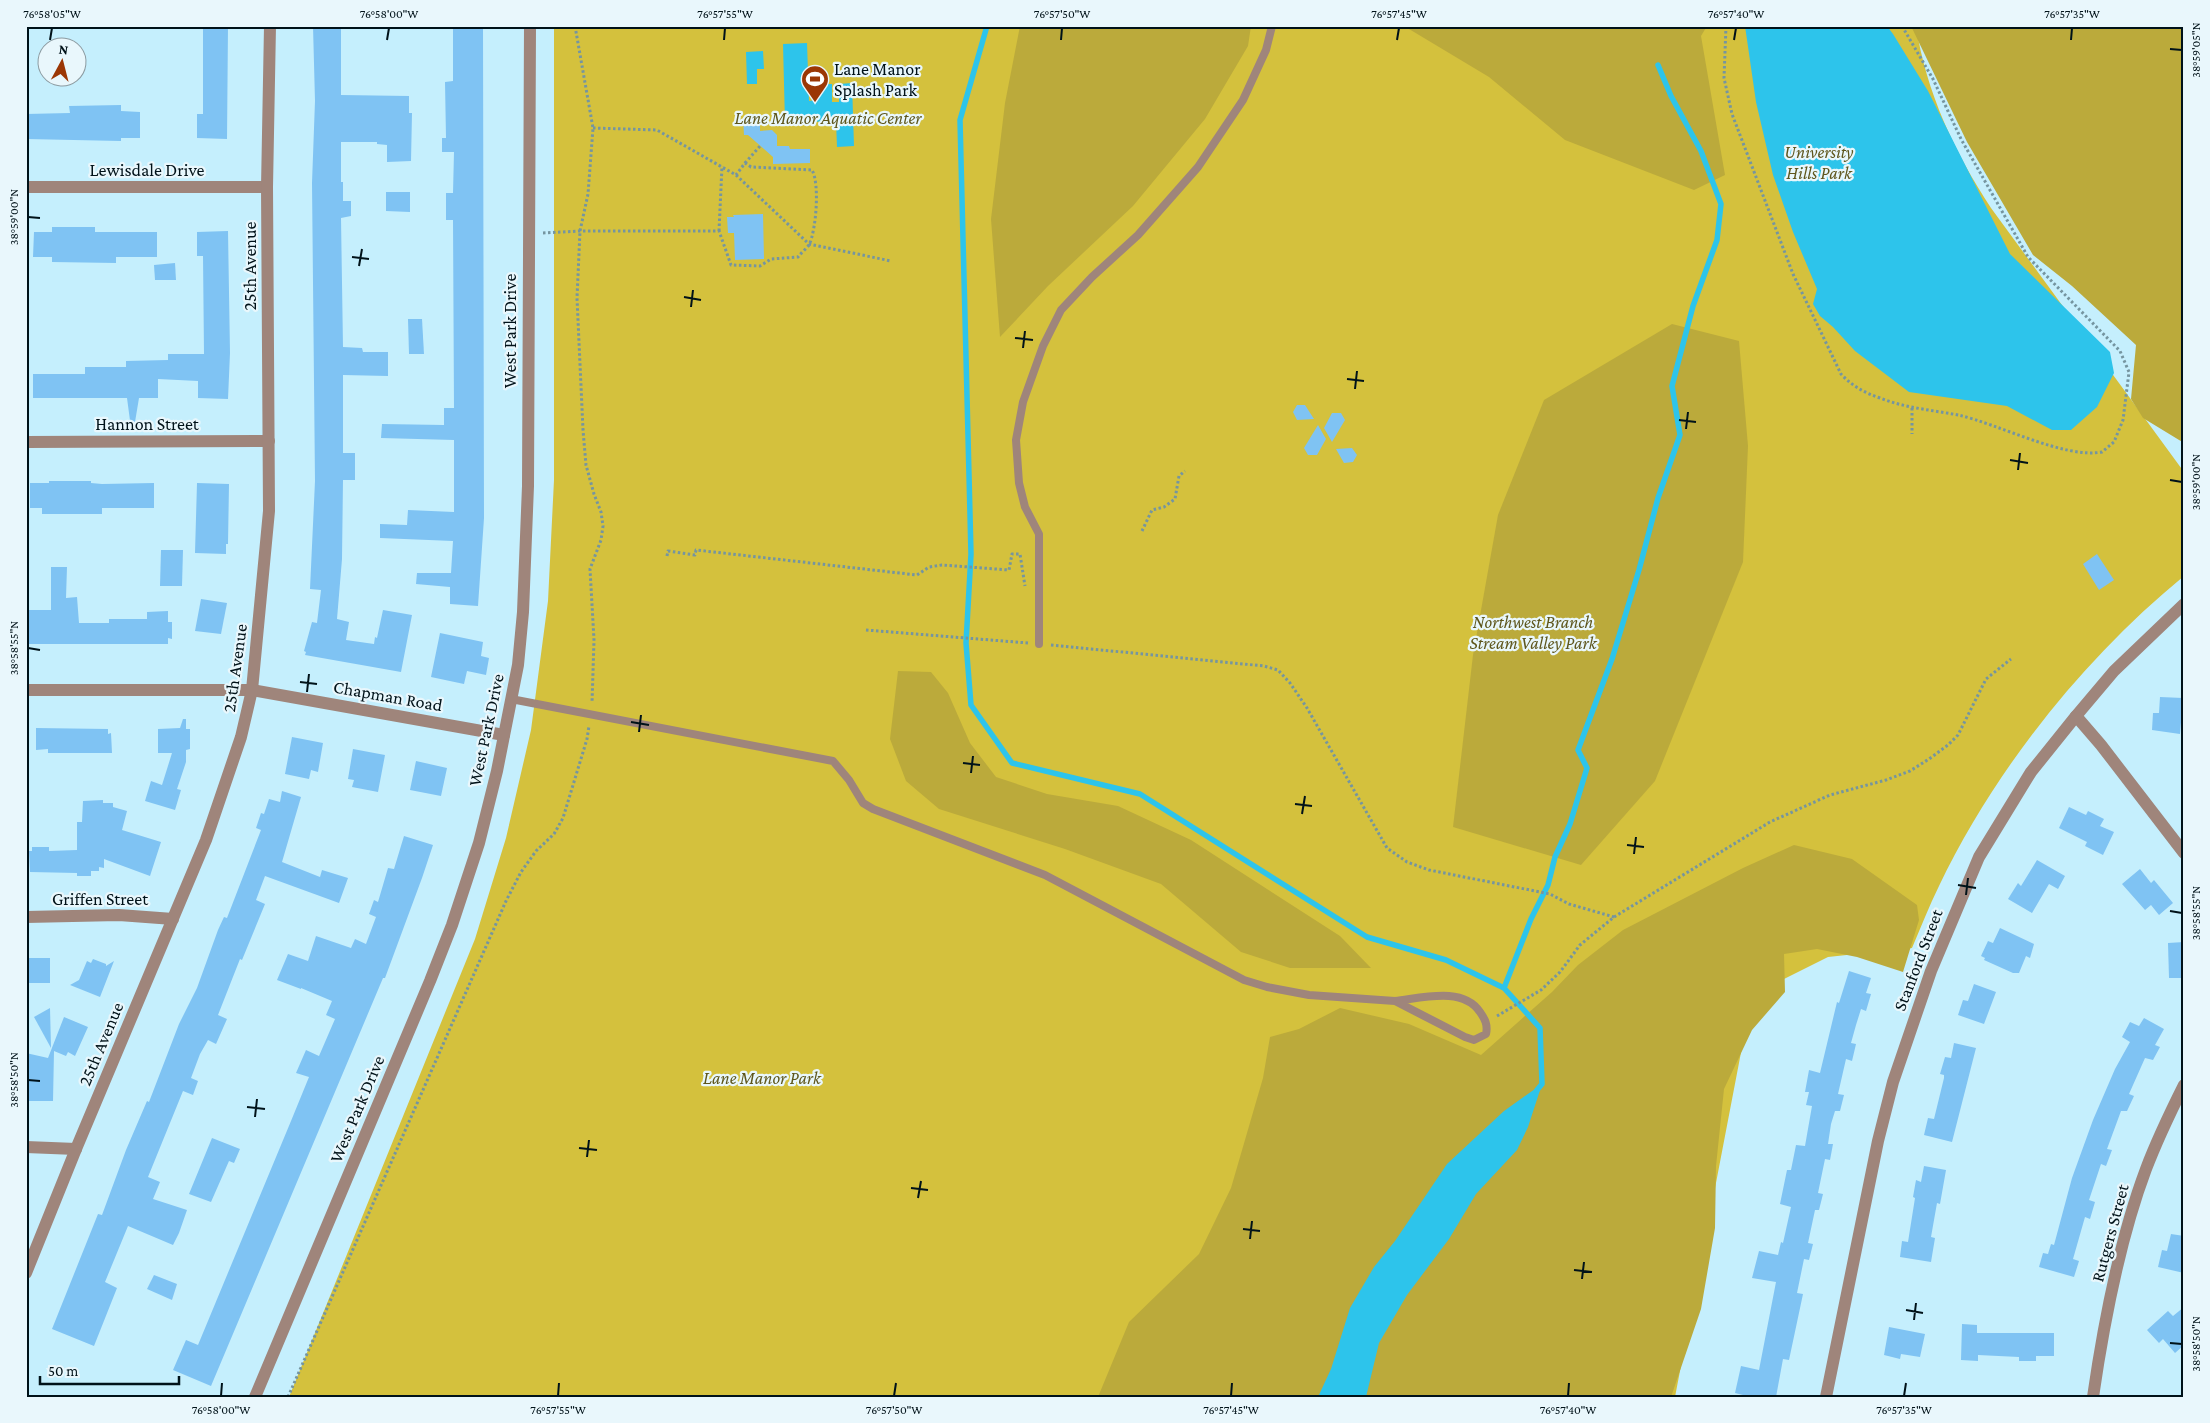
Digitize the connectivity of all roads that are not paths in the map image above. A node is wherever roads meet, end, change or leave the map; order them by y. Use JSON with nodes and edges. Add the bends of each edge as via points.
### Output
{"nodes":[{"id":1,"x":270,"y":26,"type":"edge"},
{"id":2,"x":530,"y":26,"type":"edge"},
{"id":3,"x":1272,"y":26,"type":"edge"},
{"id":4,"x":26,"y":187,"type":"edge"},
{"id":5,"x":267,"y":187,"type":"junction"},
{"id":6,"x":269,"y":441,"type":"junction"},
{"id":7,"x":26,"y":442,"type":"edge"},
{"id":8,"x":2184,"y":604,"type":"edge"},
{"id":9,"x":1038,"y":644,"type":"road end"},
{"id":10,"x":26,"y":690,"type":"edge"},
{"id":11,"x":252,"y":690,"type":"junction"},
{"id":12,"x":511,"y":699,"type":"junction"},
{"id":13,"x":2076,"y":716,"type":"junction"},
{"id":14,"x":504,"y":735,"type":"junction"},
{"id":15,"x":2184,"y":853,"type":"edge"},
{"id":16,"x":26,"y":916,"type":"edge"},
{"id":17,"x":173,"y":919,"type":"junction"},
{"id":18,"x":1395,"y":1001,"type":"junction"},
{"id":19,"x":2184,"y":1085,"type":"edge"},
{"id":20,"x":26,"y":1147,"type":"edge"},
{"id":21,"x":76,"y":1149,"type":"junction"},
{"id":22,"x":26,"y":1273,"type":"edge"},
{"id":23,"x":255,"y":1397,"type":"edge"},
{"id":24,"x":1826,"y":1397,"type":"edge"},
{"id":25,"x":2093,"y":1397,"type":"edge"}],
"edges":[{"from":1,"to":5,"type":"street","name":"25th Avenue"},
{"from":2,"to":12,"type":"street","name":"West Park Drive","via":[[528,486],[523,612]]},
{"from":3,"to":9,"type":"lane","via":[[1266,50],[1243,100],[1198,167],[1138,235],[1061,310],[1043,346],[1023,402],[1016,440],[1019,483],[1025,507],[1039,534]]},
{"from":4,"to":5,"type":"street","name":"Lewisdale Drive"},
{"from":5,"to":6,"type":"street","name":"25th Avenue"},
{"from":6,"to":7,"type":"street","name":"Hannon Street"},
{"from":6,"to":11,"type":"street","name":"25th Avenue","via":[[269,511]]},
{"from":8,"to":13,"type":"street","name":"Stanford Street","via":[[2114,671]]},
{"from":10,"to":11,"type":"street","name":"Chapman Road"},
{"from":11,"to":14,"type":"street","name":"Chapman Road"},
{"from":11,"to":17,"type":"street","name":"25th Avenue","via":[[241,736],[210,831]]},
{"from":12,"to":14,"type":"street","name":"West Park Drive"},
{"from":12,"to":18,"type":"lane","via":[[833,761],[863,803],[1045,875],[1244,980],[1309,995]]},
{"from":13,"to":15,"type":"street"},
{"from":13,"to":24,"type":"street","name":"Stanford Street","via":[[2031,772],[2000,819],[1979,857],[1931,971],[1893,1082],[1878,1141]]},
{"from":14,"to":23,"type":"street","name":"West Park Drive","via":[[479,843],[452,925]]},
{"from":16,"to":17,"type":"street","name":"Griffen Street","via":[[119,915]]},
{"from":17,"to":21,"type":"street","name":"25th Avenue"},
{"from":18,"to":18,"type":"lane","via":[[1474,1040],[1486,1034],[1488,1028],[1476,1005],[1460,996]]},
{"from":19,"to":25,"type":"street","name":"Rutgers Street","via":[[2146,1169],[2128,1228],[2105,1326]]},
{"from":20,"to":21,"type":"street"},
{"from":21,"to":22,"type":"street","name":"25th Avenue"}]}
